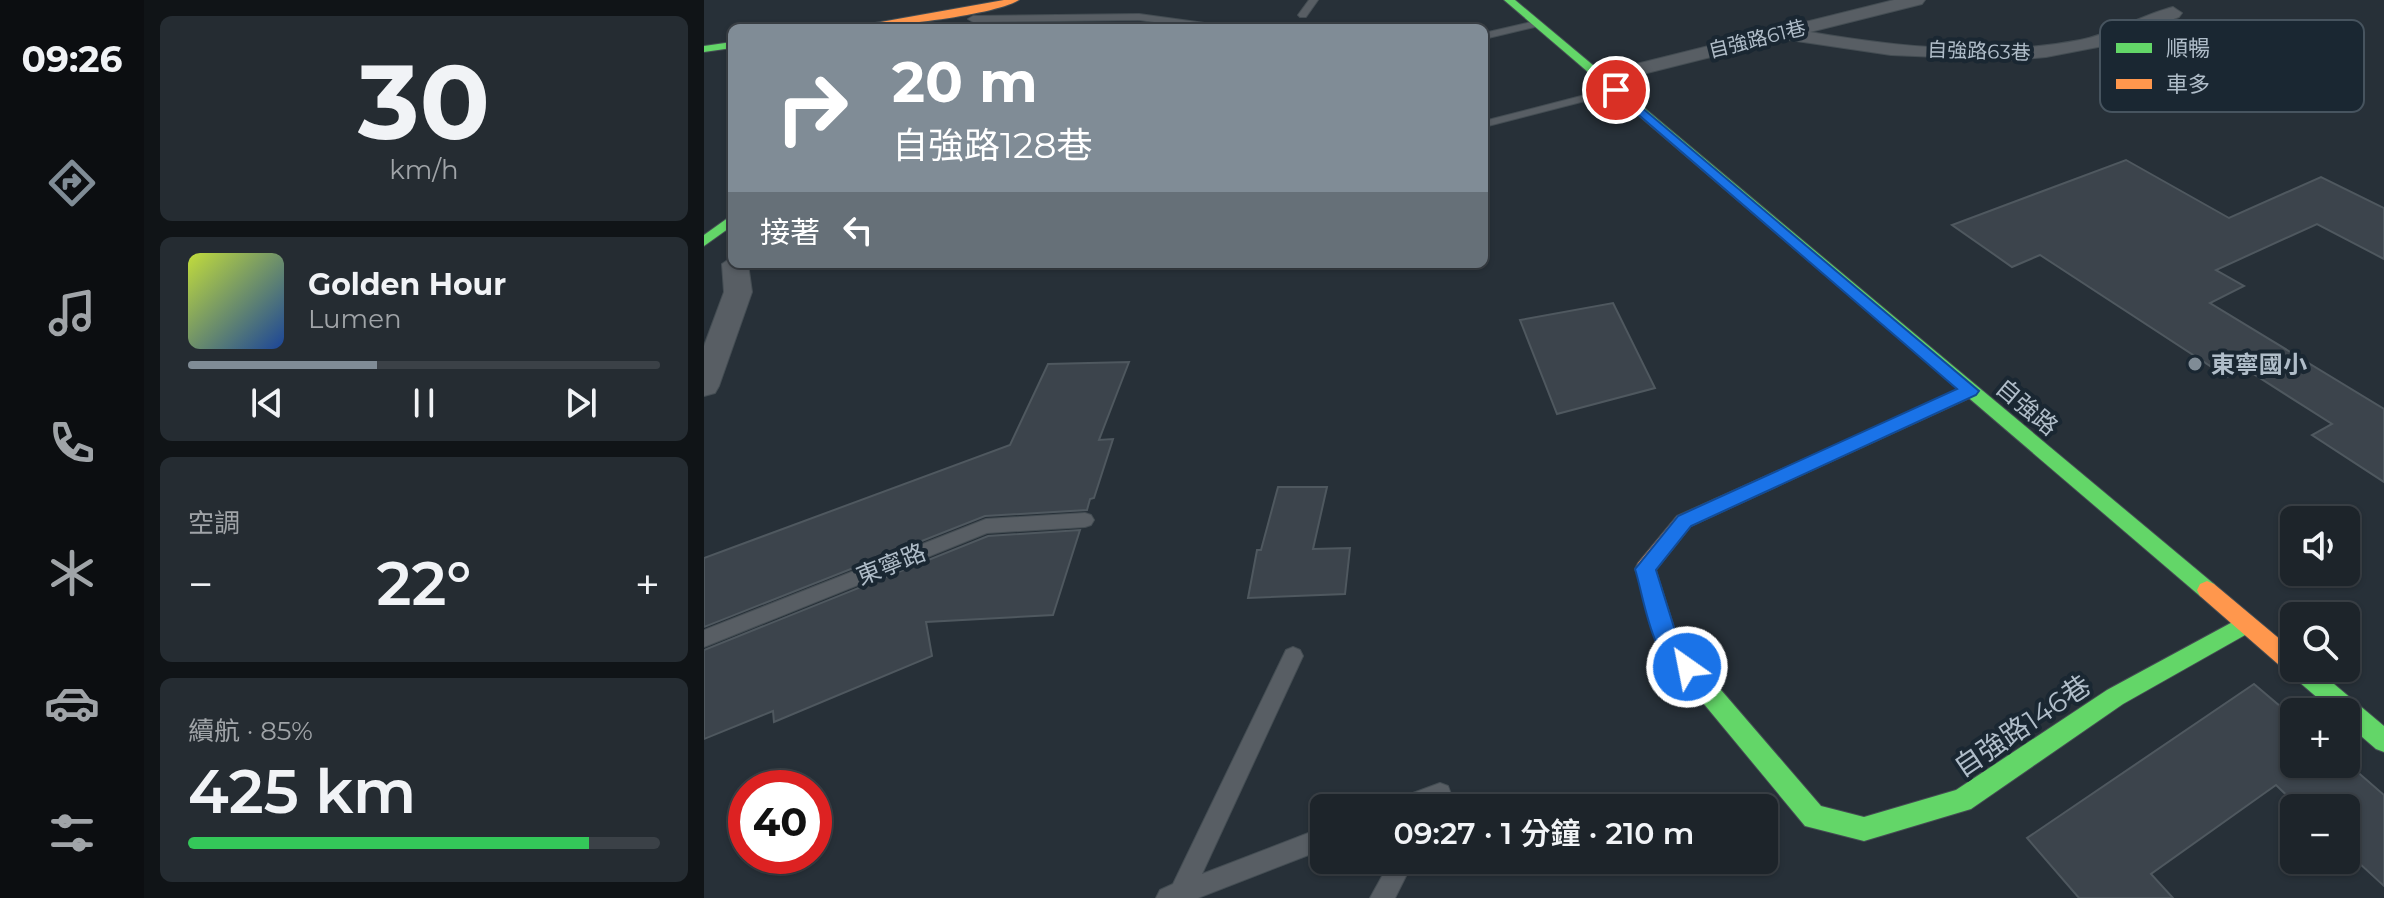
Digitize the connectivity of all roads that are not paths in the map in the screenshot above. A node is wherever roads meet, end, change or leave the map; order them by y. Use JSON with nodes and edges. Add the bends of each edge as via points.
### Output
{"nodes":[{"id":1,"x":1014,"y":0,"type":"edge"},
{"id":2,"x":1314,"y":0,"type":"edge"},
{"id":3,"x":1509,"y":0,"type":"edge"},
{"id":4,"x":1916,"y":0,"type":"edge"},
{"id":5,"x":992,"y":7,"type":"junction"},
{"id":6,"x":2173,"y":13,"type":"dead end"},
{"id":7,"x":1303,"y":15,"type":"dead end"},
{"id":8,"x":2154,"y":20,"type":"edge"},
{"id":9,"x":965,"y":23,"type":"edge"},
{"id":10,"x":879,"y":24,"type":"edge"},
{"id":11,"x":1190,"y":24,"type":"edge"},
{"id":12,"x":1536,"y":24,"type":"junction"},
{"id":13,"x":1781,"y":33,"type":"junction"},
{"id":14,"x":1488,"y":35,"type":"edge"},
{"id":15,"x":2100,"y":40,"type":"edge"},
{"id":16,"x":728,"y":46,"type":"edge"},
{"id":17,"x":704,"y":49,"type":"edge"},
{"id":18,"x":1599,"y":79,"type":"junction"},
{"id":19,"x":1616,"y":90,"type":"junction"},
{"id":20,"x":1488,"y":123,"type":"edge"},
{"id":21,"x":728,"y":230,"type":"edge"},
{"id":22,"x":704,"y":242,"type":"edge"},
{"id":23,"x":735,"y":268,"type":"edge"},
{"id":24,"x":704,"y":386,"type":"edge"},
{"id":25,"x":1970,"y":391,"type":"junction"},
{"id":26,"x":1085,"y":520,"type":"dead end"},
{"id":27,"x":2247,"y":624,"type":"junction"},
{"id":28,"x":704,"y":639,"type":"edge"},
{"id":29,"x":2280,"y":652,"type":"edge"},
{"id":30,"x":1293,"y":656,"type":"dead end"},
{"id":31,"x":2315,"y":682,"type":"edge"},
{"id":32,"x":2384,"y":741,"type":"edge"},
{"id":33,"x":1310,"y":843,"type":"edge"},
{"id":34,"x":1395,"y":874,"type":"edge"},
{"id":35,"x":1175,"y":895,"type":"edge"},
{"id":36,"x":1382,"y":898,"type":"edge"}],
"edges":[{"from":1,"to":5,"type":"street"},
{"from":2,"to":7,"type":"lane"},
{"from":3,"to":12,"type":"street","name":"自強路"},
{"from":4,"to":13,"type":"street","name":"自強路61巷"},
{"from":5,"to":9,"type":"street"},
{"from":5,"to":10,"type":"street"},
{"from":6,"to":8,"type":"street","name":"自強路63巷"},
{"from":9,"to":11,"type":"lane","via":[[1139,17]]},
{"from":12,"to":14,"type":"lane"},
{"from":12,"to":18,"type":"street","name":"自強路"},
{"from":13,"to":15,"type":"street","name":"自強路63巷","via":[[1971,53],[2039,53]]},
{"from":13,"to":18,"type":"street","name":"自強路61巷"},
{"from":16,"to":17,"type":"street"},
{"from":18,"to":19,"type":"street","name":"自強路"},
{"from":19,"to":20,"type":"lane"},
{"from":19,"to":25,"type":"street","name":"自強路"},
{"from":21,"to":22,"type":"street"},
{"from":23,"to":24,"type":"street","via":[[738,292]]},
{"from":25,"to":27,"type":"street","name":"自強路"},
{"from":25,"to":27,"type":"street","name":"自強路146巷","via":[[1684,521],[1645,569],[1669,645],[1814,817],[1864,829],[1962,800],[2115,697]]},
{"from":26,"to":28,"type":"lane","name":"東寧路","via":[[986,526]]},
{"from":27,"to":29,"type":"street","name":"自強路"},
{"from":30,"to":35,"type":"lane"},
{"from":31,"to":32,"type":"street"},
{"from":33,"to":35,"type":"lane"},
{"from":34,"to":36,"type":"lane"}]}
